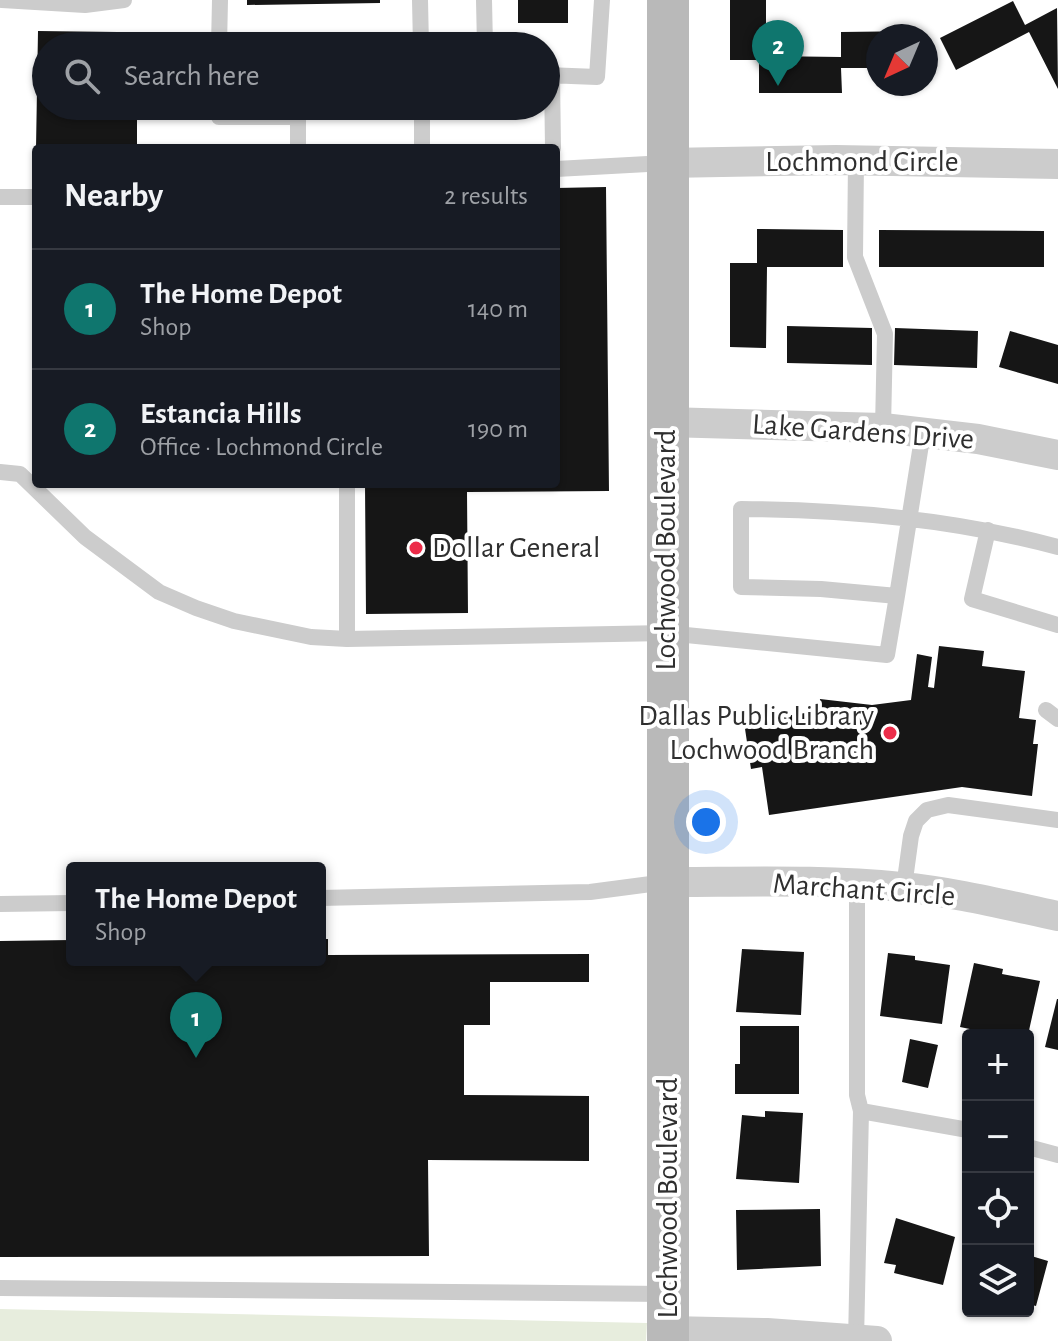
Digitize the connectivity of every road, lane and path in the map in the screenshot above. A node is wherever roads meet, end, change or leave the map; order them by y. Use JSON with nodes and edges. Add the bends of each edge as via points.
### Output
{"nodes":[{"id":1,"x":2,"y":0,"type":"edge"},
{"id":2,"x":124,"y":0,"type":"edge"},
{"id":3,"x":220,"y":0,"type":"edge"},
{"id":4,"x":420,"y":0,"type":"edge"},
{"id":5,"x":484,"y":0,"type":"edge"},
{"id":6,"x":602,"y":0,"type":"edge"},
{"id":7,"x":668,"y":0,"type":"edge"},
{"id":8,"x":219,"y":32,"type":"edge"},
{"id":9,"x":421,"y":32,"type":"edge"},
{"id":10,"x":485,"y":32,"type":"edge"},
{"id":11,"x":560,"y":76,"type":"edge"},
{"id":12,"x":298,"y":120,"type":"edge"},
{"id":13,"x":422,"y":120,"type":"edge"},
{"id":14,"x":551,"y":120,"type":"edge"},
{"id":15,"x":298,"y":144,"type":"edge"},
{"id":16,"x":422,"y":144,"type":"edge"},
{"id":17,"x":553,"y":144,"type":"edge"},
{"id":18,"x":856,"y":160,"type":"junction"},
{"id":19,"x":666,"y":163,"type":"junction"},
{"id":20,"x":1058,"y":164,"type":"edge"},
{"id":21,"x":560,"y":169,"type":"edge"},
{"id":22,"x":0,"y":197,"type":"edge"},
{"id":23,"x":32,"y":197,"type":"edge"},
{"id":24,"x":666,"y":422,"type":"junction"},
{"id":25,"x":883,"y":428,"type":"junction"},
{"id":26,"x":923,"y":432,"type":"junction"},
{"id":27,"x":1058,"y":455,"type":"edge"},
{"id":28,"x":0,"y":472,"type":"edge"},
{"id":29,"x":32,"y":486,"type":"edge"},
{"id":30,"x":34,"y":488,"type":"edge"},
{"id":31,"x":347,"y":488,"type":"edge"},
{"id":32,"x":909,"y":517,"type":"junction"},
{"id":33,"x":988,"y":530,"type":"junction"},
{"id":34,"x":1058,"y":547,"type":"edge"},
{"id":35,"x":897,"y":596,"type":"junction"},
{"id":36,"x":1058,"y":625,"type":"edge"},
{"id":37,"x":666,"y":633,"type":"junction"},
{"id":38,"x":347,"y":639,"type":"junction"},
{"id":39,"x":1058,"y":820,"type":"edge"},
{"id":40,"x":668,"y":882,"type":"junction"},
{"id":41,"x":857,"y":883,"type":"junction"},
{"id":42,"x":904,"y":887,"type":"junction"},
{"id":43,"x":326,"y":898,"type":"edge"},
{"id":44,"x":66,"y":903,"type":"edge"},
{"id":45,"x":0,"y":904,"type":"edge"},
{"id":46,"x":1058,"y":916,"type":"edge"},
{"id":47,"x":861,"y":1111,"type":"junction"},
{"id":48,"x":962,"y":1129,"type":"edge"},
{"id":49,"x":1034,"y":1149,"type":"edge"},
{"id":50,"x":1058,"y":1155,"type":"edge"},
{"id":51,"x":0,"y":1288,"type":"edge"},
{"id":52,"x":668,"y":1322,"type":"edge"},
{"id":53,"x":863,"y":1340,"type":"edge"}],
"edges":[{"from":1,"to":2,"type":"lane","via":[[85,5]]},
{"from":3,"to":8,"type":"lane"},
{"from":4,"to":9,"type":"lane"},
{"from":5,"to":10,"type":"lane"},
{"from":6,"to":11,"type":"lane","via":[[597,77]]},
{"from":7,"to":19,"type":"street","name":"Lochwood Boulevard"},
{"from":12,"to":15,"type":"lane"},
{"from":13,"to":16,"type":"lane"},
{"from":14,"to":17,"type":"lane"},
{"from":18,"to":19,"type":"street","name":"Lochmond Circle"},
{"from":18,"to":20,"type":"street","name":"Lochmond Circle"},
{"from":18,"to":25,"type":"lane","via":[[855,257],[885,334]]},
{"from":19,"to":21,"type":"lane"},
{"from":19,"to":24,"type":"street","name":"Lochwood Boulevard"},
{"from":22,"to":23,"type":"lane"},
{"from":24,"to":25,"type":"street","name":"Lake Gardens Drive"},
{"from":24,"to":37,"type":"street","name":"Lochwood Boulevard"},
{"from":25,"to":26,"type":"street","name":"Lake Gardens Drive"},
{"from":26,"to":27,"type":"street","name":"Lake Gardens Drive"},
{"from":26,"to":32,"type":"lane"},
{"from":28,"to":29,"type":"lane","via":[[20,474]]},
{"from":30,"to":38,"type":"lane","via":[[85,537],[159,592],[234,621]]},
{"from":31,"to":38,"type":"lane"},
{"from":32,"to":33,"type":"lane"},
{"from":32,"to":35,"type":"lane"},
{"from":32,"to":35,"type":"lane","via":[[741,509],[741,587]]},
{"from":33,"to":34,"type":"lane"},
{"from":33,"to":36,"type":"lane","via":[[972,599]]},
{"from":35,"to":37,"type":"lane","via":[[887,655]]},
{"from":37,"to":38,"type":"lane"},
{"from":37,"to":40,"type":"street","name":"Lochwood Boulevard"},
{"from":39,"to":42,"type":"lane","via":[[948,805],[927,810],[911,836]]},
{"from":40,"to":41,"type":"street","name":"Marchant Circle"},
{"from":40,"to":43,"type":"lane","via":[[590,892]]},
{"from":40,"to":52,"type":"street","name":"Lochwood Boulevard"},
{"from":41,"to":42,"type":"street","name":"Marchant Circle"},
{"from":41,"to":47,"type":"lane"},
{"from":42,"to":46,"type":"street","name":"Marchant Circle"},
{"from":44,"to":45,"type":"lane"},
{"from":47,"to":48,"type":"lane"},
{"from":47,"to":53,"type":"lane"},
{"from":49,"to":50,"type":"lane"},
{"from":51,"to":52,"type":"lane"},
{"from":52,"to":53,"type":"street"}]}
